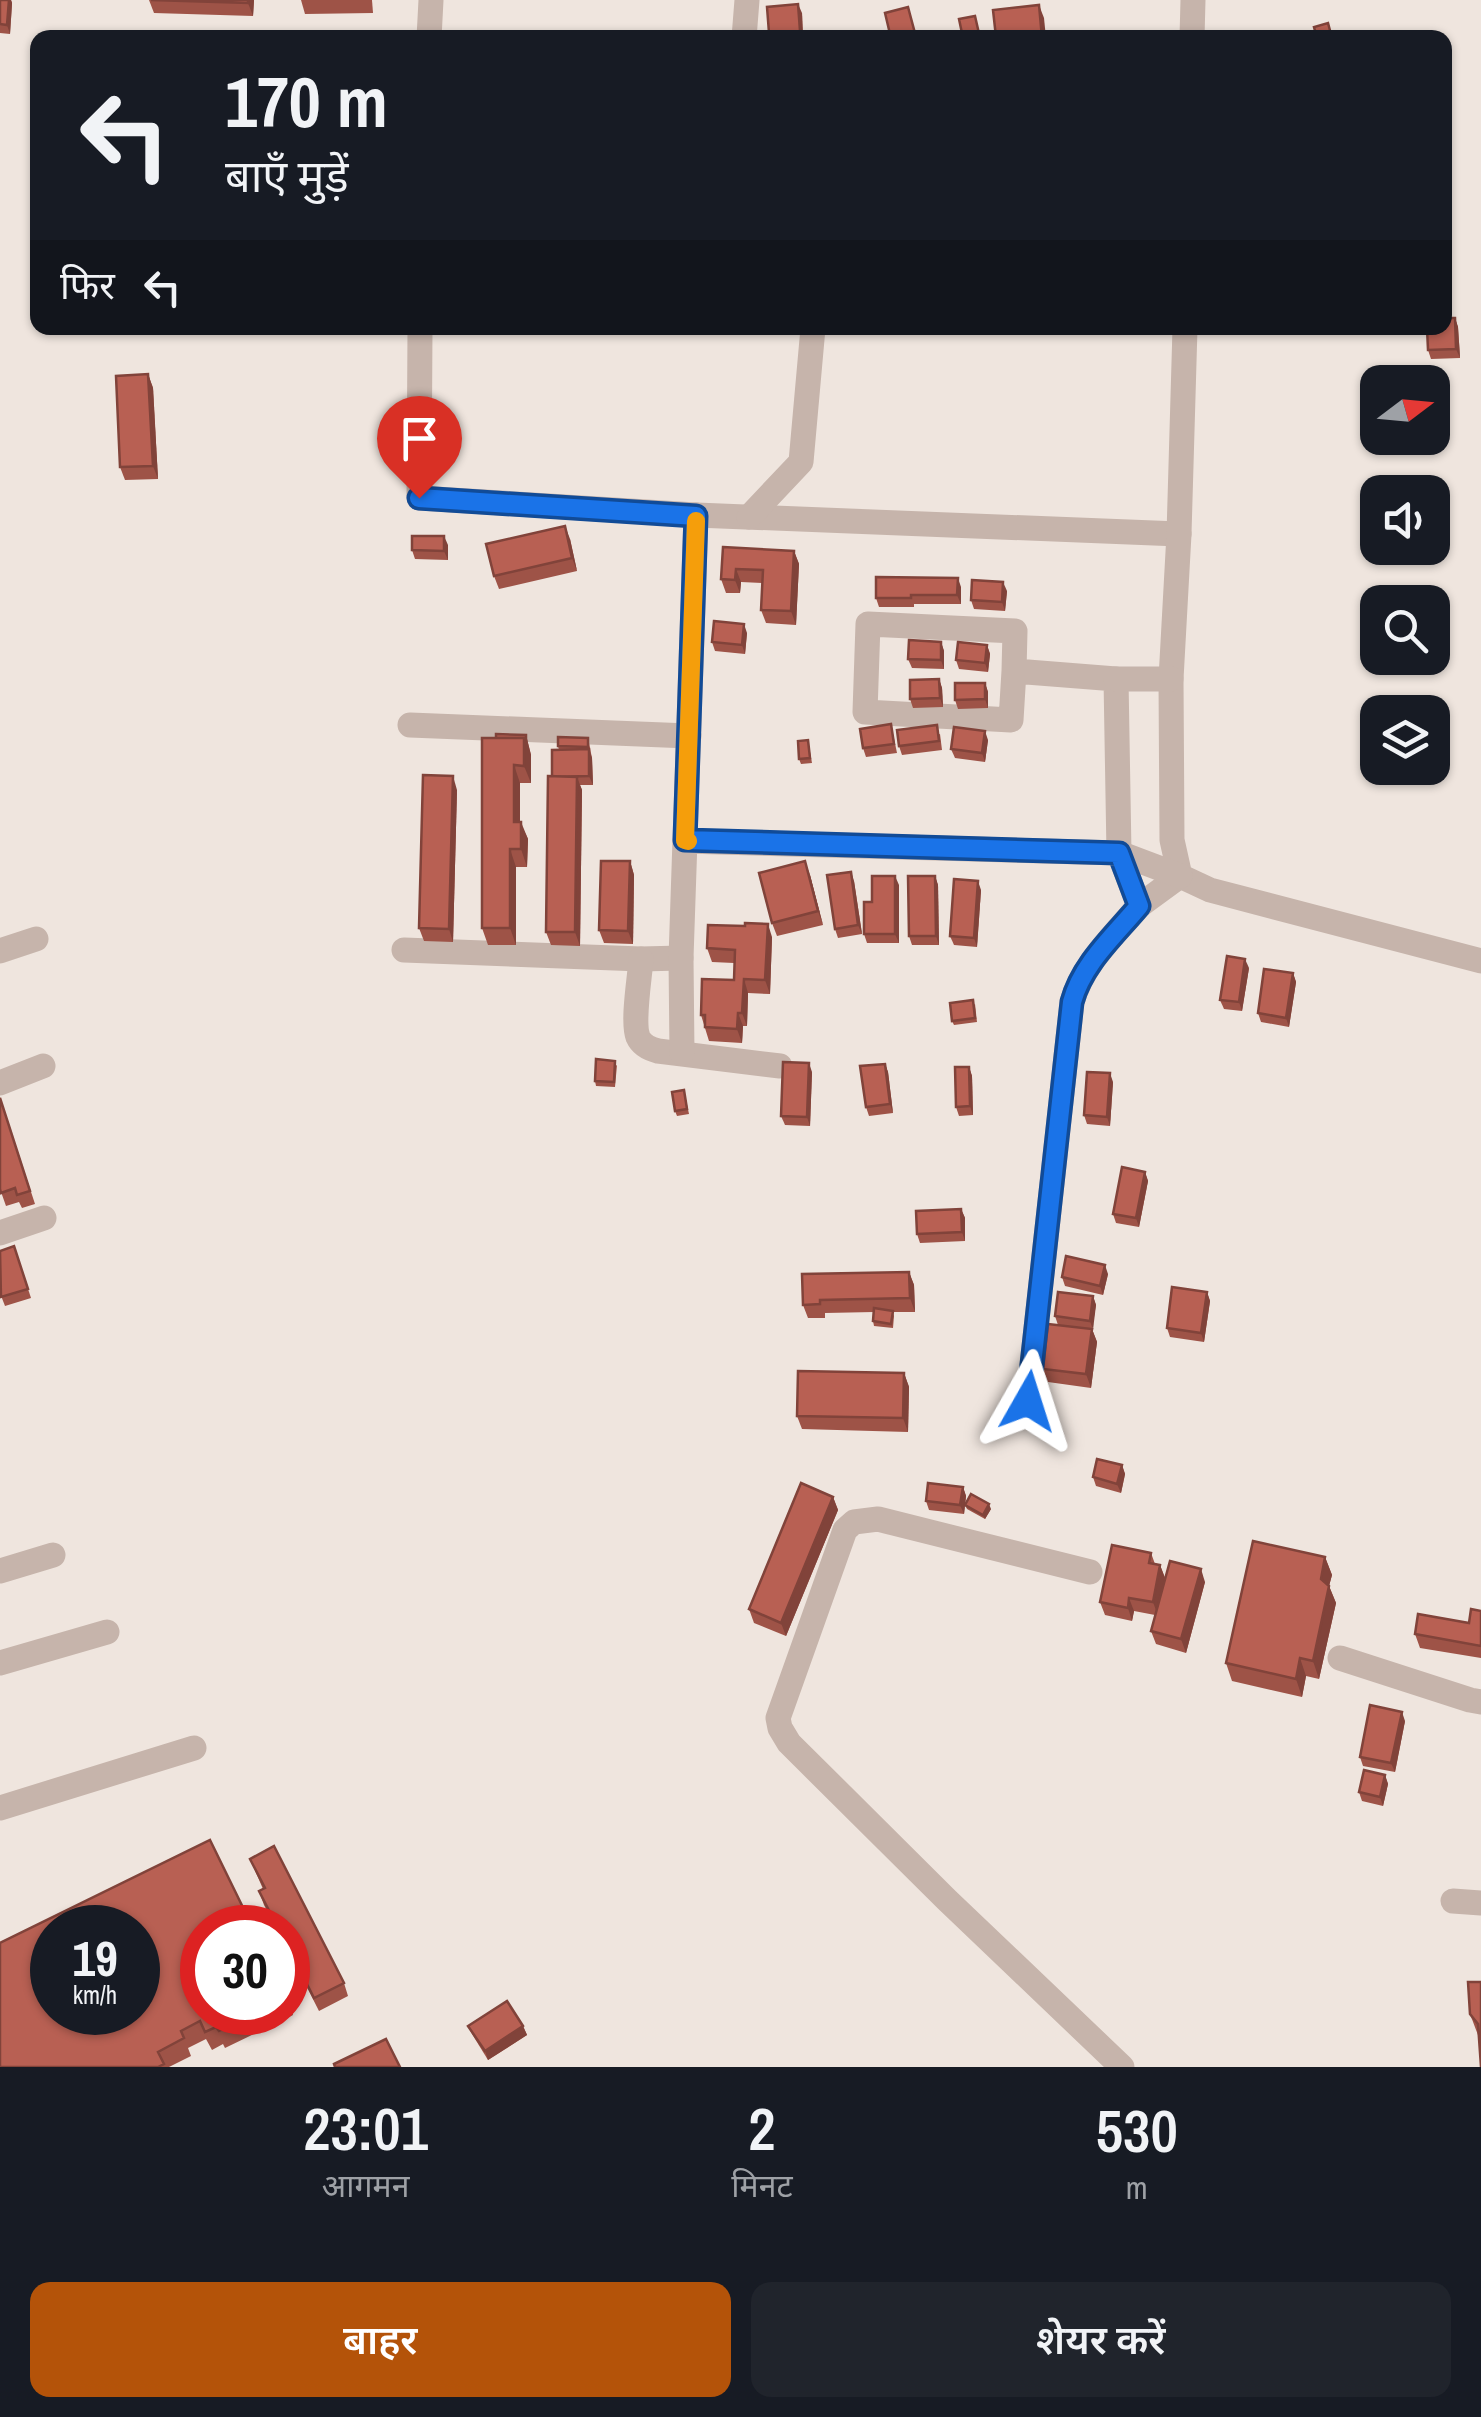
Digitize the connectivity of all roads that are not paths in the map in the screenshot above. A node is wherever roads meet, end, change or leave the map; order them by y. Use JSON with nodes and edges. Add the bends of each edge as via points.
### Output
{"nodes":[{"id":1,"x":431,"y":0,"type":"edge"},
{"id":2,"x":746,"y":0,"type":"edge"},
{"id":3,"x":1194,"y":0,"type":"edge"},
{"id":4,"x":429,"y":30,"type":"edge"},
{"id":5,"x":744,"y":30,"type":"edge"},
{"id":6,"x":1192,"y":30,"type":"edge"},
{"id":7,"x":420,"y":335,"type":"edge"},
{"id":8,"x":812,"y":335,"type":"edge"},
{"id":9,"x":1185,"y":335,"type":"edge"},
{"id":10,"x":696,"y":516,"type":"junction"},
{"id":11,"x":749,"y":518,"type":"junction"},
{"id":12,"x":1179,"y":534,"type":"junction"},
{"id":13,"x":1014,"y":671,"type":"junction"},
{"id":14,"x":1116,"y":679,"type":"junction"},
{"id":15,"x":1171,"y":679,"type":"junction"},
{"id":16,"x":410,"y":724,"type":"dead end"},
{"id":17,"x":689,"y":736,"type":"junction"},
{"id":18,"x":685,"y":840,"type":"junction"},
{"id":19,"x":1119,"y":853,"type":"junction"},
{"id":20,"x":1180,"y":876,"type":"junction"},
{"id":21,"x":1139,"y":906,"type":"junction"},
{"id":22,"x":36,"y":939,"type":"dead end"},
{"id":23,"x":404,"y":950,"type":"dead end"},
{"id":24,"x":0,"y":952,"type":"edge"},
{"id":25,"x":682,"y":958,"type":"junction"},
{"id":26,"x":641,"y":959,"type":"junction"},
{"id":27,"x":1481,"y":961,"type":"edge"},
{"id":28,"x":682,"y":1053,"type":"junction"},
{"id":29,"x":43,"y":1066,"type":"dead end"},
{"id":30,"x":780,"y":1066,"type":"edge"},
{"id":31,"x":0,"y":1083,"type":"edge"},
{"id":32,"x":44,"y":1218,"type":"dead end"},
{"id":33,"x":0,"y":1233,"type":"edge"},
{"id":34,"x":1028,"y":1401,"type":"dead end"},
{"id":35,"x":53,"y":1555,"type":"dead end"},
{"id":36,"x":0,"y":1571,"type":"edge"},
{"id":37,"x":1090,"y":1572,"type":"dead end"},
{"id":38,"x":106,"y":1632,"type":"dead end"},
{"id":39,"x":1340,"y":1658,"type":"dead end"},
{"id":40,"x":0,"y":1663,"type":"edge"},
{"id":41,"x":1481,"y":1702,"type":"edge"},
{"id":42,"x":194,"y":1748,"type":"dead end"},
{"id":43,"x":0,"y":1808,"type":"edge"},
{"id":44,"x":1453,"y":1901,"type":"dead end"},
{"id":45,"x":1481,"y":1903,"type":"edge"},
{"id":46,"x":1122,"y":2067,"type":"edge"}],
"edges":[{"from":1,"to":4,"type":"street"},
{"from":2,"to":5,"type":"street"},
{"from":3,"to":6,"type":"street"},
{"from":7,"to":10,"type":"street","via":[[419,498]]},
{"from":8,"to":11,"type":"street","via":[[800,462]]},
{"from":9,"to":12,"type":"street"},
{"from":10,"to":11,"type":"street"},
{"from":10,"to":17,"type":"street"},
{"from":11,"to":12,"type":"street"},
{"from":12,"to":15,"type":"street"},
{"from":13,"to":13,"type":"street","via":[[1011,720],[865,712],[868,624],[1014,632]]},
{"from":13,"to":14,"type":"street"},
{"from":14,"to":15,"type":"street"},
{"from":14,"to":19,"type":"street"},
{"from":15,"to":20,"type":"street","via":[[1172,840]]},
{"from":16,"to":17,"type":"street"},
{"from":17,"to":18,"type":"street"},
{"from":18,"to":19,"type":"street"},
{"from":18,"to":25,"type":"street"},
{"from":19,"to":20,"type":"street"},
{"from":19,"to":21,"type":"street"},
{"from":20,"to":21,"type":"street"},
{"from":20,"to":27,"type":"street","via":[[1210,890]]},
{"from":21,"to":34,"type":"street","via":[[1089,965],[1072,1002]]},
{"from":22,"to":24,"type":"street"},
{"from":23,"to":26,"type":"street"},
{"from":25,"to":26,"type":"street"},
{"from":25,"to":28,"type":"street"},
{"from":26,"to":28,"type":"street","via":[[639,1038],[651,1049]]},
{"from":28,"to":30,"type":"street"},
{"from":29,"to":31,"type":"street"},
{"from":32,"to":33,"type":"street"},
{"from":35,"to":36,"type":"street"},
{"from":37,"to":46,"type":"street","via":[[878,1520],[854,1522],[845,1530],[778,1718],[784,1737],[802,1756]]},
{"from":38,"to":40,"type":"street"},
{"from":39,"to":41,"type":"street"},
{"from":42,"to":43,"type":"street"},
{"from":44,"to":45,"type":"street"}]}
